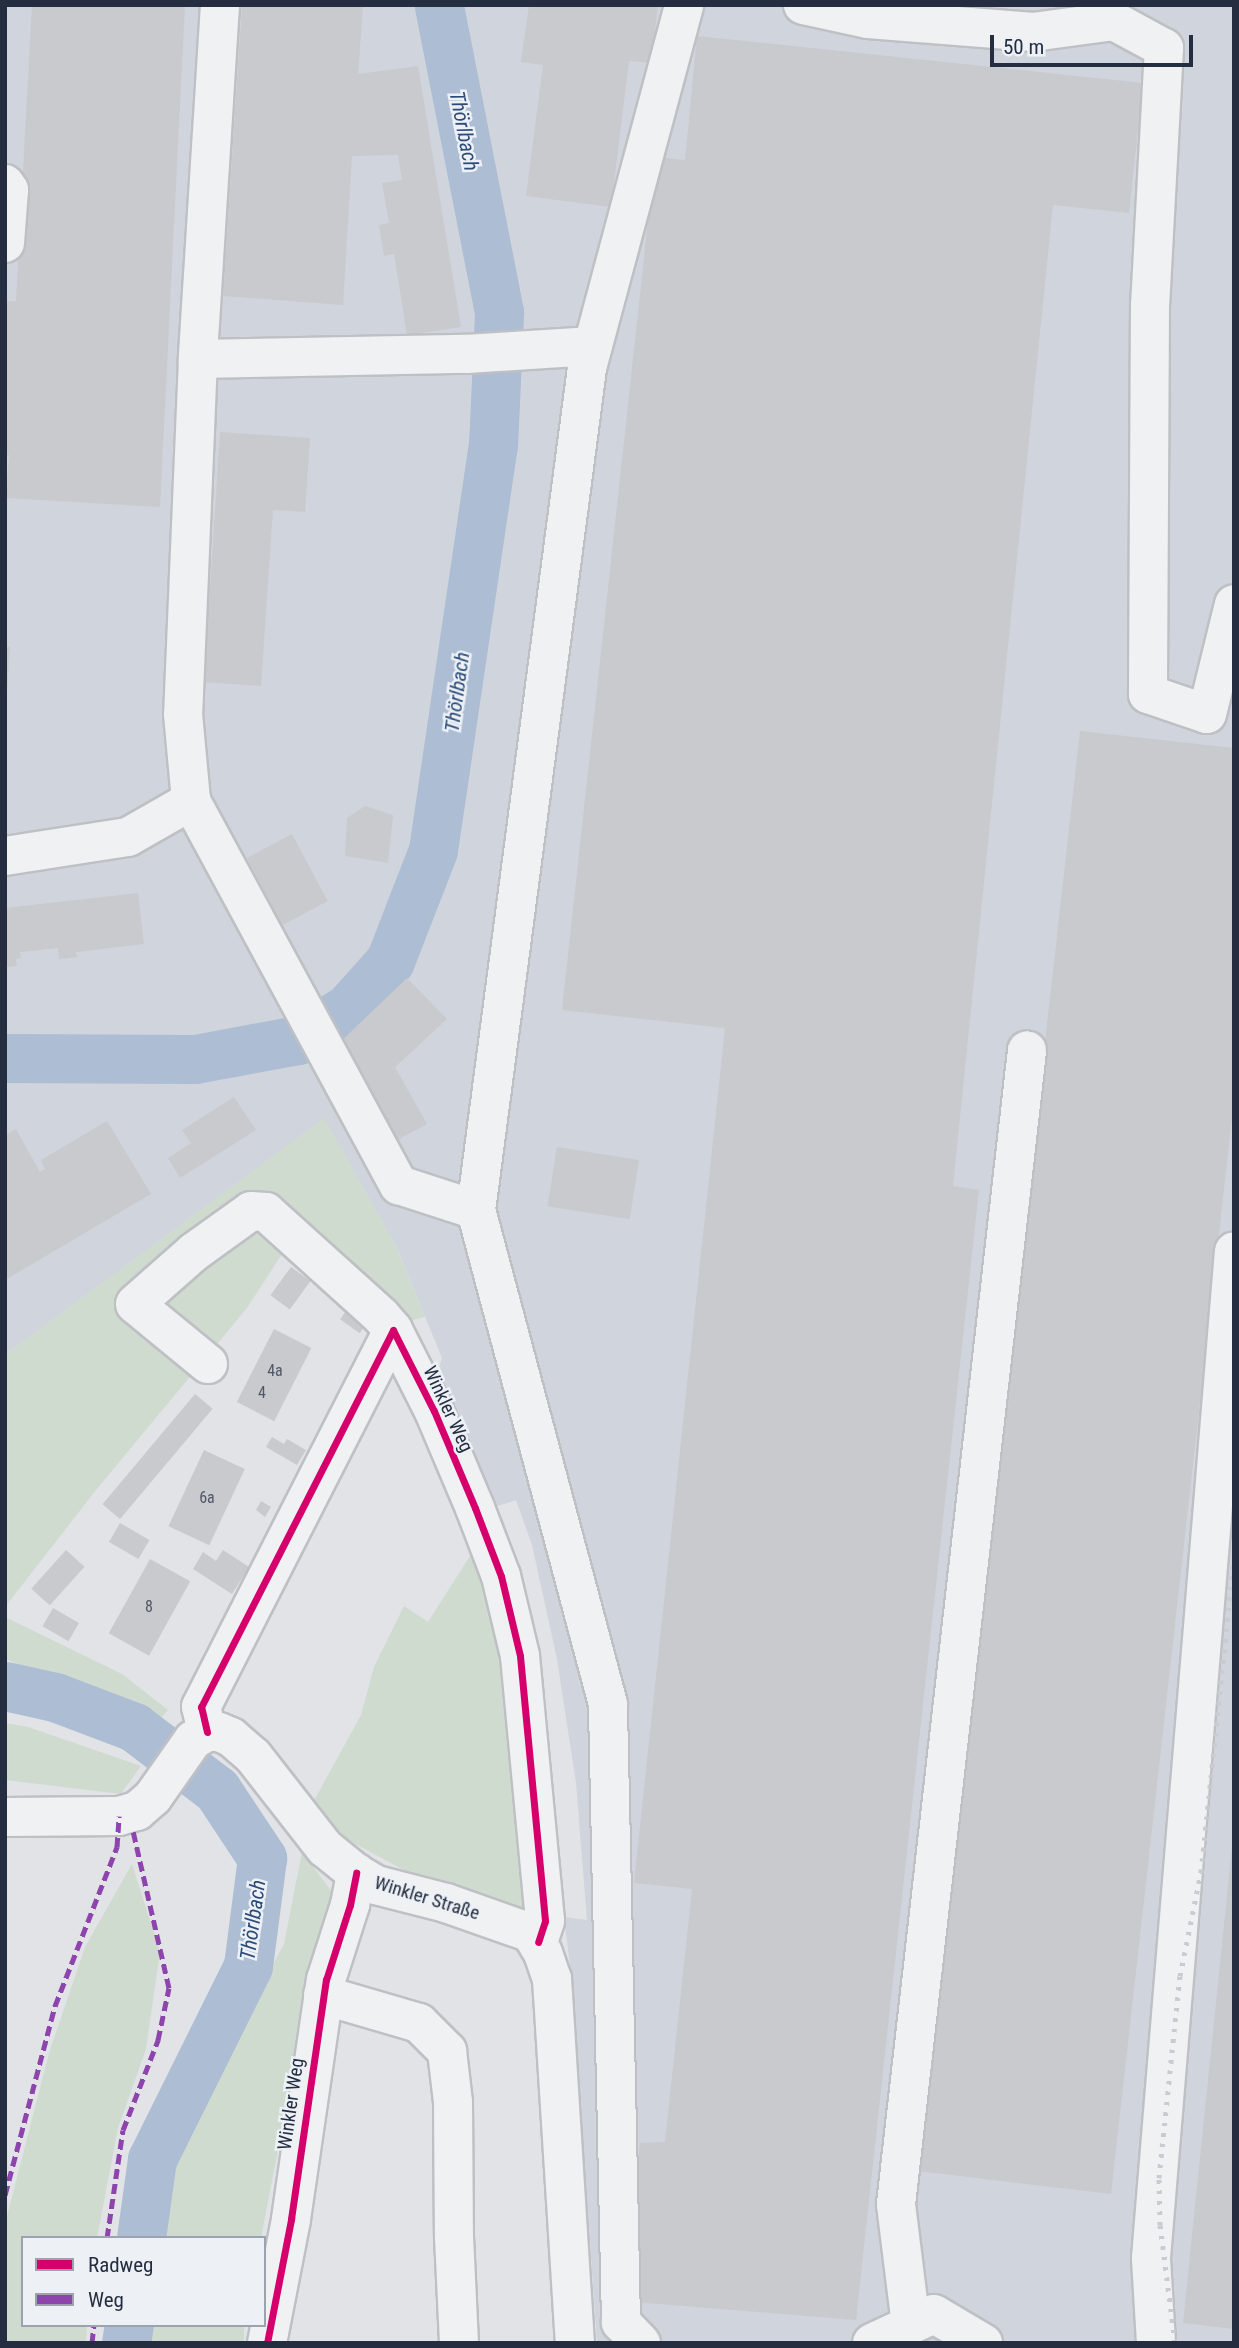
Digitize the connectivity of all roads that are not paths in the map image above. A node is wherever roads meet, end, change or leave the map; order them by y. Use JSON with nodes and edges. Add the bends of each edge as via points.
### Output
{"nodes":[{"id":1,"x":220,"y":5,"type":"edge"},
{"id":2,"x":684,"y":5,"type":"edge"},
{"id":3,"x":803,"y":5,"type":"edge"},
{"id":4,"x":5,"y":184,"type":"edge"},
{"id":5,"x":5,"y":243,"type":"edge"},
{"id":6,"x":593,"y":346,"type":"junction"},
{"id":7,"x":198,"y":359,"type":"junction"},
{"id":8,"x":1234,"y":604,"type":"edge"},
{"id":9,"x":191,"y":801,"type":"junction"},
{"id":10,"x":5,"y":856,"type":"edge"},
{"id":11,"x":1027,"y":1049,"type":"dead end"},
{"id":12,"x":476,"y":1210,"type":"junction"},
{"id":13,"x":1234,"y":1251,"type":"edge"},
{"id":14,"x":393,"y":1331,"type":"junction"},
{"id":15,"x":208,"y":1364,"type":"dead end"},
{"id":16,"x":200,"y":1736,"type":"junction"},
{"id":17,"x":5,"y":1817,"type":"edge"},
{"id":18,"x":356,"y":1873,"type":"junction"},
{"id":19,"x":538,"y":1942,"type":"junction"},
{"id":20,"x":323,"y":1995,"type":"junction"},
{"id":21,"x":911,"y":2325,"type":"junction"},
{"id":22,"x":267,"y":2343,"type":"edge"},
{"id":23,"x":459,"y":2343,"type":"edge"},
{"id":24,"x":575,"y":2343,"type":"edge"},
{"id":25,"x":641,"y":2343,"type":"edge"},
{"id":26,"x":872,"y":2343,"type":"edge"},
{"id":27,"x":982,"y":2343,"type":"edge"},
{"id":28,"x":1156,"y":2343,"type":"edge"}],
"edges":[{"from":1,"to":7,"type":"street"},
{"from":2,"to":6,"type":"street"},
{"from":3,"to":8,"type":"street","via":[[868,19],[1033,32],[1114,21],[1164,48],[1150,304],[1147,694],[1207,713]]},
{"from":4,"to":5,"type":"street","via":[[9,190]]},
{"from":6,"to":7,"type":"street","via":[[466,354]]},
{"from":6,"to":12,"type":"street"},
{"from":7,"to":9,"type":"street","via":[[183,714]]},
{"from":9,"to":10,"type":"street","via":[[128,837]]},
{"from":9,"to":12,"type":"street","via":[[399,1185]]},
{"from":11,"to":21,"type":"street","via":[[895,2204]]},
{"from":12,"to":25,"type":"street","via":[[608,1704],[621,2322]]},
{"from":13,"to":28,"type":"street","via":[[1151,2258]]},
{"from":14,"to":15,"type":"street","name":"Winkler Weg","via":[[266,1212],[251,1212],[136,1299],[135,1304]]},
{"from":14,"to":16,"type":"street","via":[[201,1707]]},
{"from":14,"to":19,"type":"street","name":"Winkler Weg","via":[[434,1411],[475,1508],[501,1576],[517,1643],[545,1921]]},
{"from":16,"to":17,"type":"street","via":[[153,1797],[136,1811],[119,1816]]},
{"from":16,"to":18,"type":"street","name":"Winkler Straße","via":[[219,1732],[253,1756],[325,1848]]},
{"from":18,"to":19,"type":"street","name":"Winkler Straße","via":[[376,1885],[521,1928]]},
{"from":18,"to":20,"type":"street","name":"Winkler Weg"},
{"from":19,"to":24,"type":"street","via":[[552,1979]]},
{"from":20,"to":22,"type":"street","name":"Winkler Weg"},
{"from":20,"to":23,"type":"street","via":[[419,2023],[447,2051],[453,2102]]},
{"from":21,"to":26,"type":"street"},
{"from":21,"to":27,"type":"street","via":[[934,2314]]}]}
